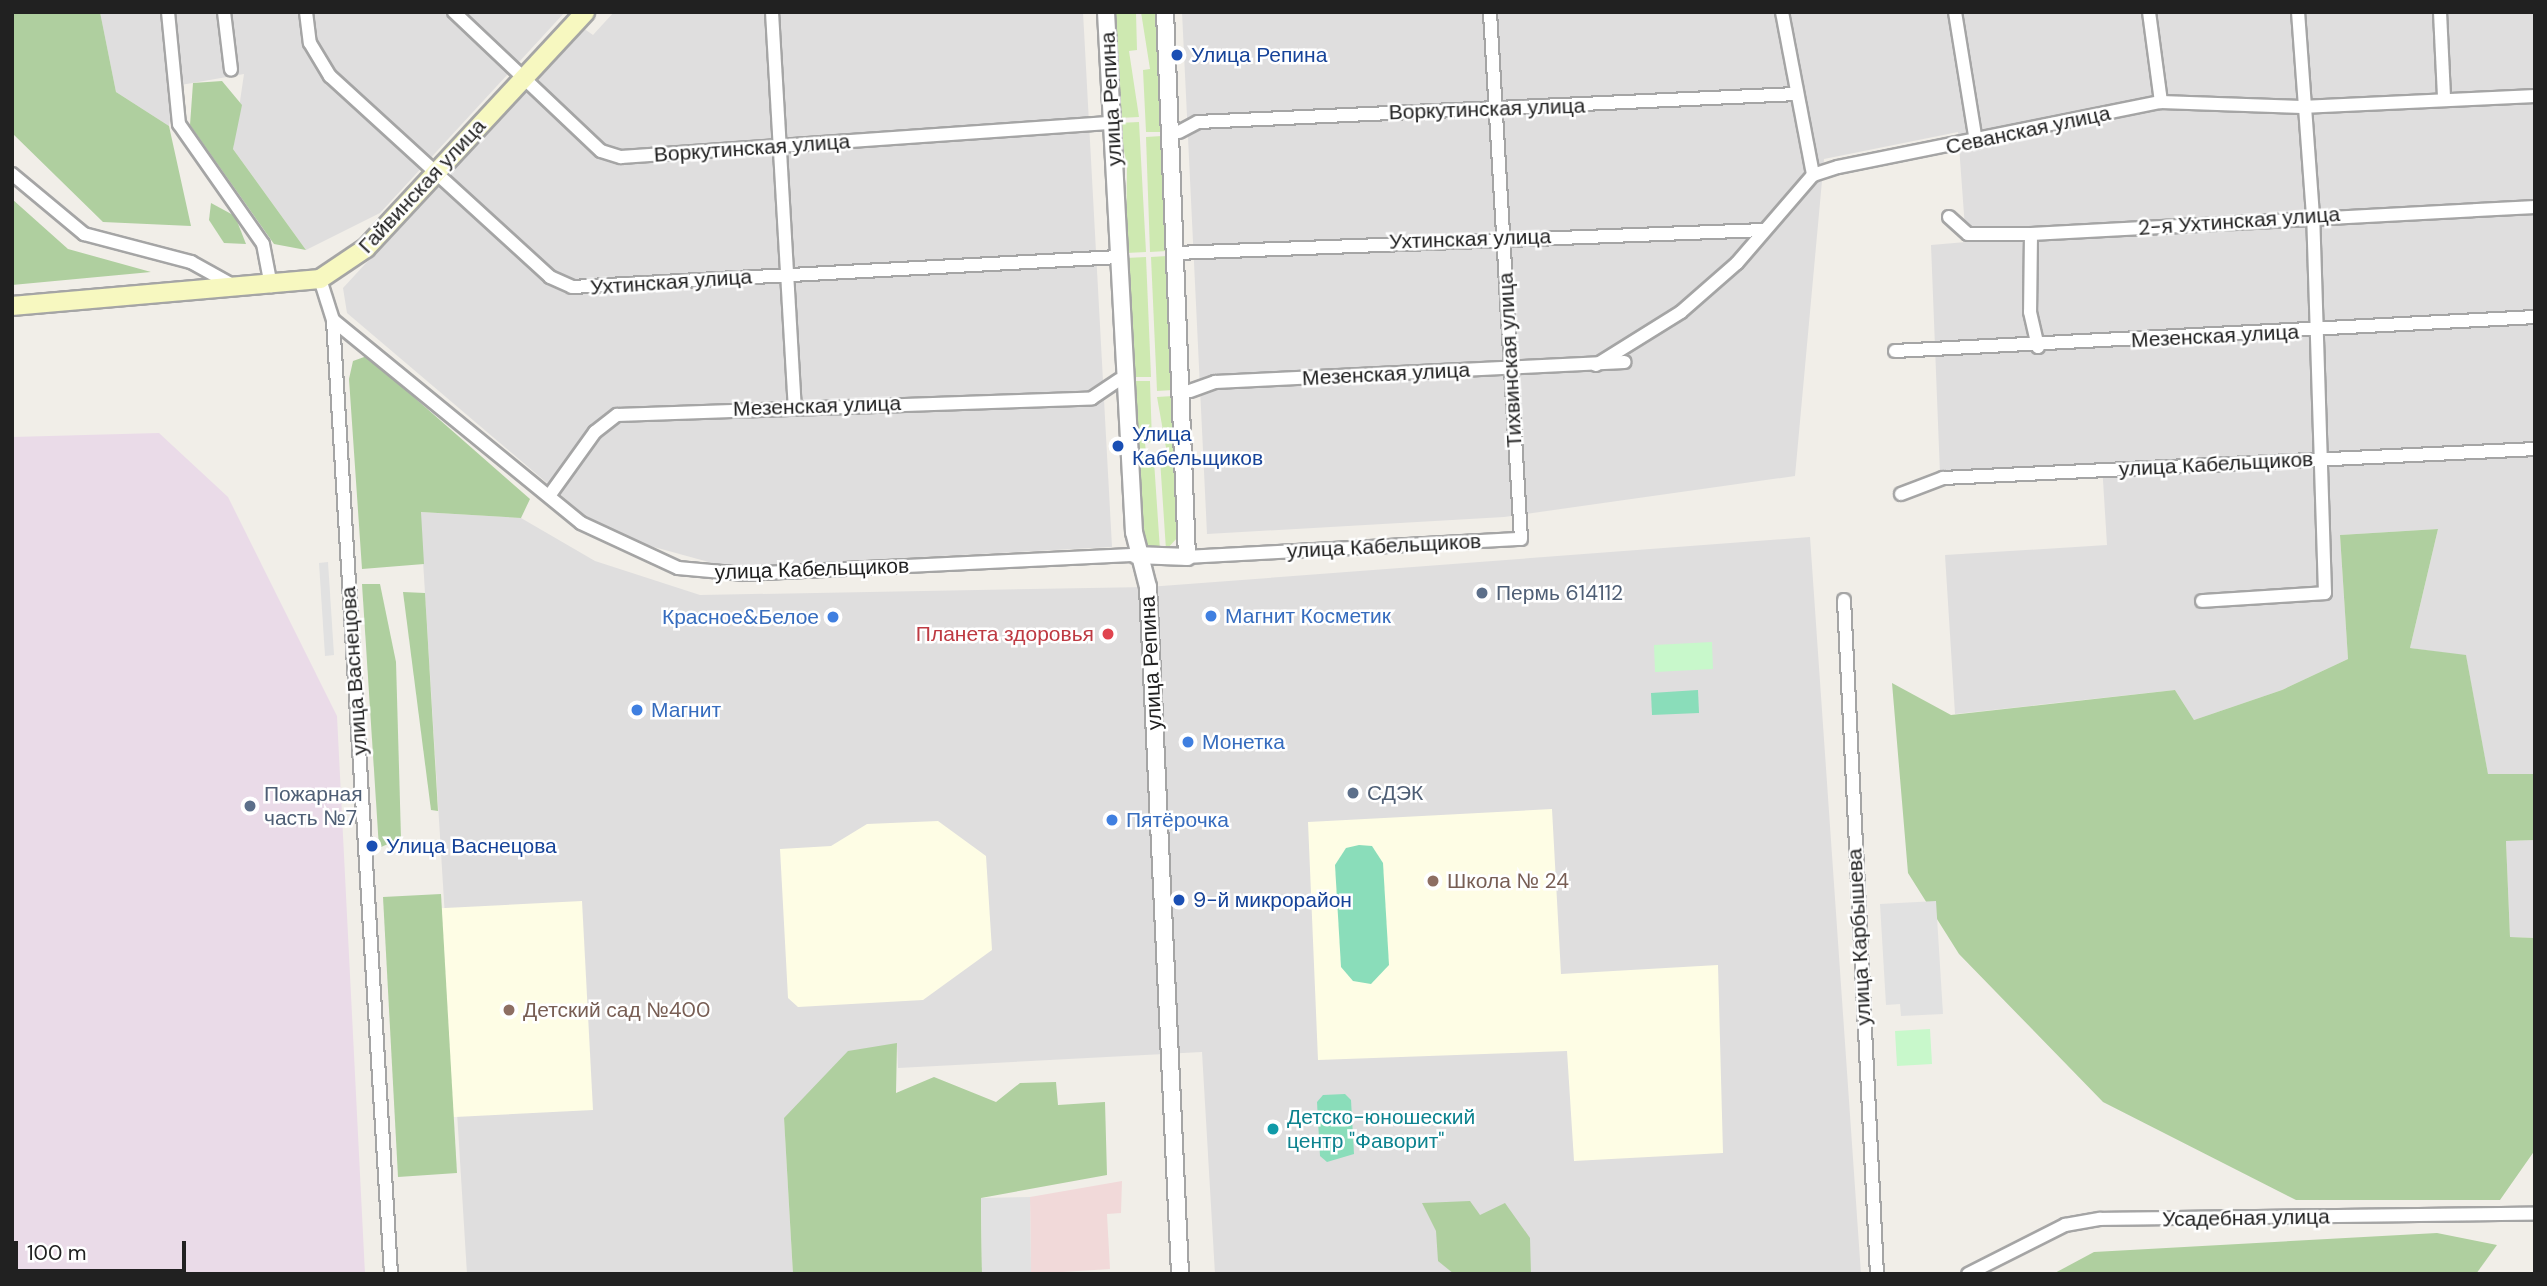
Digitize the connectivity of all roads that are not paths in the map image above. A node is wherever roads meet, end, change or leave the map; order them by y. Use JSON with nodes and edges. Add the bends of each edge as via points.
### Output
{"nodes":[{"id":1,"x":168,"y":12,"type":"edge"},
{"id":2,"x":225,"y":12,"type":"edge"},
{"id":3,"x":306,"y":12,"type":"edge"},
{"id":4,"x":454,"y":12,"type":"edge"},
{"id":5,"x":585,"y":12,"type":"edge"},
{"id":6,"x":772,"y":12,"type":"edge"},
{"id":7,"x":1106,"y":12,"type":"edge"},
{"id":8,"x":1165,"y":12,"type":"edge"},
{"id":9,"x":1490,"y":12,"type":"edge"},
{"id":10,"x":1782,"y":12,"type":"edge"},
{"id":11,"x":1955,"y":12,"type":"edge"},
{"id":12,"x":2149,"y":12,"type":"edge"},
{"id":13,"x":2298,"y":12,"type":"edge"},
{"id":14,"x":2440,"y":12,"type":"edge"},
{"id":15,"x":232,"y":70,"type":"dead end"},
{"id":16,"x":523,"y":79,"type":"junction"},
{"id":17,"x":1797,"y":93,"type":"junction"},
{"id":18,"x":2444,"y":96,"type":"junction"},
{"id":19,"x":2535,"y":96,"type":"edge"},
{"id":20,"x":2161,"y":102,"type":"junction"},
{"id":21,"x":1497,"y":106,"type":"junction"},
{"id":22,"x":2302,"y":107,"type":"junction"},
{"id":23,"x":1104,"y":122,"type":"dead end"},
{"id":24,"x":1179,"y":132,"type":"dead end"},
{"id":25,"x":1976,"y":142,"type":"junction"},
{"id":26,"x":780,"y":146,"type":"junction"},
{"id":27,"x":436,"y":173,"type":"junction"},
{"id":28,"x":12,"y":174,"type":"edge"},
{"id":29,"x":1814,"y":175,"type":"junction"},
{"id":30,"x":2535,"y":207,"type":"edge"},
{"id":31,"x":2313,"y":216,"type":"junction"},
{"id":32,"x":1949,"y":217,"type":"dead end"},
{"id":33,"x":1764,"y":230,"type":"junction"},
{"id":34,"x":2031,"y":234,"type":"junction"},
{"id":35,"x":1503,"y":237,"type":"junction"},
{"id":36,"x":1176,"y":253,"type":"junction"},
{"id":37,"x":1119,"y":257,"type":"junction"},
{"id":38,"x":789,"y":274,"type":"junction"},
{"id":39,"x":320,"y":279,"type":"junction"},
{"id":40,"x":271,"y":286,"type":"junction"},
{"id":41,"x":239,"y":288,"type":"junction"},
{"id":42,"x":12,"y":306,"type":"edge"},
{"id":43,"x":2535,"y":317,"type":"edge"},
{"id":44,"x":333,"y":320,"type":"junction"},
{"id":45,"x":2316,"y":330,"type":"junction"},
{"id":46,"x":2038,"y":347,"type":"junction"},
{"id":47,"x":1895,"y":351,"type":"dead end"},
{"id":48,"x":1625,"y":362,"type":"dead end"},
{"id":49,"x":1596,"y":365,"type":"junction"},
{"id":50,"x":1510,"y":369,"type":"junction"},
{"id":51,"x":1119,"y":380,"type":"dead end"},
{"id":52,"x":1190,"y":391,"type":"dead end"},
{"id":53,"x":795,"y":405,"type":"junction"},
{"id":54,"x":2535,"y":449,"type":"edge"},
{"id":55,"x":2321,"y":458,"type":"junction"},
{"id":56,"x":1901,"y":494,"type":"dead end"},
{"id":57,"x":549,"y":496,"type":"junction"},
{"id":58,"x":1521,"y":539,"type":"joint"},
{"id":59,"x":1136,"y":555,"type":"junction"},
{"id":60,"x":1187,"y":557,"type":"junction"},
{"id":61,"x":1164,"y":558,"type":"junction"},
{"id":62,"x":1148,"y":587,"type":"junction"},
{"id":63,"x":1844,"y":600,"type":"dead end"},
{"id":64,"x":2202,"y":601,"type":"dead end"},
{"id":65,"x":2535,"y":1214,"type":"edge"},
{"id":66,"x":391,"y":1274,"type":"edge"},
{"id":67,"x":1180,"y":1274,"type":"edge"},
{"id":68,"x":1877,"y":1274,"type":"edge"},
{"id":69,"x":1968,"y":1274,"type":"edge"}],
"edges":[{"from":1,"to":40,"type":"street","via":[[179,124],[263,244]]},
{"from":2,"to":15,"type":"street"},
{"from":3,"to":27,"type":"street","name":"Ухтинская улица","via":[[310,43],[330,76]]},
{"from":4,"to":16,"type":"street","name":"Воркутинская улица"},
{"from":5,"to":16,"type":"main road","name":"Гайвинская улица"},
{"from":6,"to":26,"type":"street"},
{"from":7,"to":37,"type":"street","name":"улица Репина"},
{"from":8,"to":36,"type":"street"},
{"from":9,"to":21,"type":"street","name":"Тихвинская улица"},
{"from":10,"to":17,"type":"street"},
{"from":11,"to":25,"type":"street"},
{"from":12,"to":20,"type":"street"},
{"from":13,"to":22,"type":"street"},
{"from":14,"to":18,"type":"street"},
{"from":16,"to":26,"type":"street","name":"Воркутинская улица","via":[[601,151],[621,157]]},
{"from":16,"to":27,"type":"main road","name":"Гайвинская улица"},
{"from":17,"to":21,"type":"street","name":"Воркутинская улица"},
{"from":17,"to":29,"type":"street"},
{"from":18,"to":19,"type":"street","name":"Севанская улица"},
{"from":18,"to":22,"type":"street","name":"Севанская улица"},
{"from":20,"to":22,"type":"street","name":"Севанская улица"},
{"from":20,"to":25,"type":"street","name":"Севанская улица"},
{"from":21,"to":24,"type":"street","name":"Воркутинская улица","via":[[1198,122]]},
{"from":21,"to":35,"type":"street","name":"Тихвинская улица"},
{"from":22,"to":31,"type":"street"},
{"from":23,"to":26,"type":"street","name":"Воркутинская улица"},
{"from":25,"to":29,"type":"street","name":"Севанская улица"},
{"from":26,"to":38,"type":"street"},
{"from":27,"to":38,"type":"street","name":"Ухтинская улица","via":[[550,277],[572,287]]},
{"from":27,"to":39,"type":"main road","name":"Гайвинская улица","via":[[366,248]]},
{"from":28,"to":41,"type":"street","via":[[84,234],[191,262]]},
{"from":29,"to":33,"type":"street"},
{"from":30,"to":31,"type":"street","name":"2-я Ухтинская улица"},
{"from":31,"to":34,"type":"street","name":"2-я Ухтинская улица"},
{"from":31,"to":45,"type":"street"},
{"from":32,"to":34,"type":"street","name":"2-я Ухтинская улица","via":[[1968,234]]},
{"from":33,"to":35,"type":"street","name":"Ухтинская улица"},
{"from":33,"to":49,"type":"street","via":[[1674,318]]},
{"from":34,"to":46,"type":"street","via":[[2030,312]]},
{"from":35,"to":36,"type":"street","name":"Ухтинская улица"},
{"from":35,"to":50,"type":"street","name":"Тихвинская улица"},
{"from":36,"to":60,"type":"street"},
{"from":37,"to":38,"type":"street","name":"Ухтинская улица"},
{"from":37,"to":59,"type":"street","name":"улица Репина"},
{"from":38,"to":53,"type":"street"},
{"from":39,"to":40,"type":"main road","name":"Гайвинская улица"},
{"from":39,"to":44,"type":"street","name":"улица Васнецова"},
{"from":40,"to":41,"type":"main road","name":"Гайвинская улица"},
{"from":41,"to":42,"type":"main road","name":"Гайвинская улица"},
{"from":43,"to":45,"type":"street","name":"Мезенская улица"},
{"from":44,"to":57,"type":"street","name":"улица Кабельщиков"},
{"from":44,"to":66,"type":"street","name":"улица Васнецова"},
{"from":45,"to":46,"type":"street","name":"Мезенская улица"},
{"from":45,"to":55,"type":"street"},
{"from":46,"to":47,"type":"street","name":"Мезенская улица"},
{"from":48,"to":49,"type":"street","name":"Мезенская улица"},
{"from":49,"to":50,"type":"street","name":"Мезенская улица"},
{"from":50,"to":52,"type":"street","name":"Мезенская улица","via":[[1215,382]]},
{"from":50,"to":58,"type":"street","name":"Тихвинская улица"},
{"from":51,"to":53,"type":"street","name":"Мезенская улица","via":[[1092,398]]},
{"from":53,"to":57,"type":"street","name":"Мезенская улица","via":[[617,415],[595,432]]},
{"from":54,"to":55,"type":"street","name":"улица Кабельщиков"},
{"from":55,"to":56,"type":"street","name":"улица Кабельщиков","via":[[1943,478]]},
{"from":55,"to":64,"type":"street","via":[[2325,593]]},
{"from":57,"to":59,"type":"street","name":"улица Кабельщиков","via":[[629,549],[709,573]]},
{"from":58,"to":60,"type":"street","name":"улица Кабельщиков"},
{"from":59,"to":61,"type":"street","name":"улица Кабельщиков"},
{"from":59,"to":62,"type":"street","name":"улица Репина"},
{"from":60,"to":61,"type":"street","name":"улица Кабельщиков"},
{"from":61,"to":62,"type":"street"},
{"from":62,"to":67,"type":"street","name":"улица Репина"},
{"from":63,"to":68,"type":"street","name":"улица Карбышева"},
{"from":65,"to":69,"type":"street","name":"Усадебная улица","via":[[2100,1219],[2066,1225]]}]}
